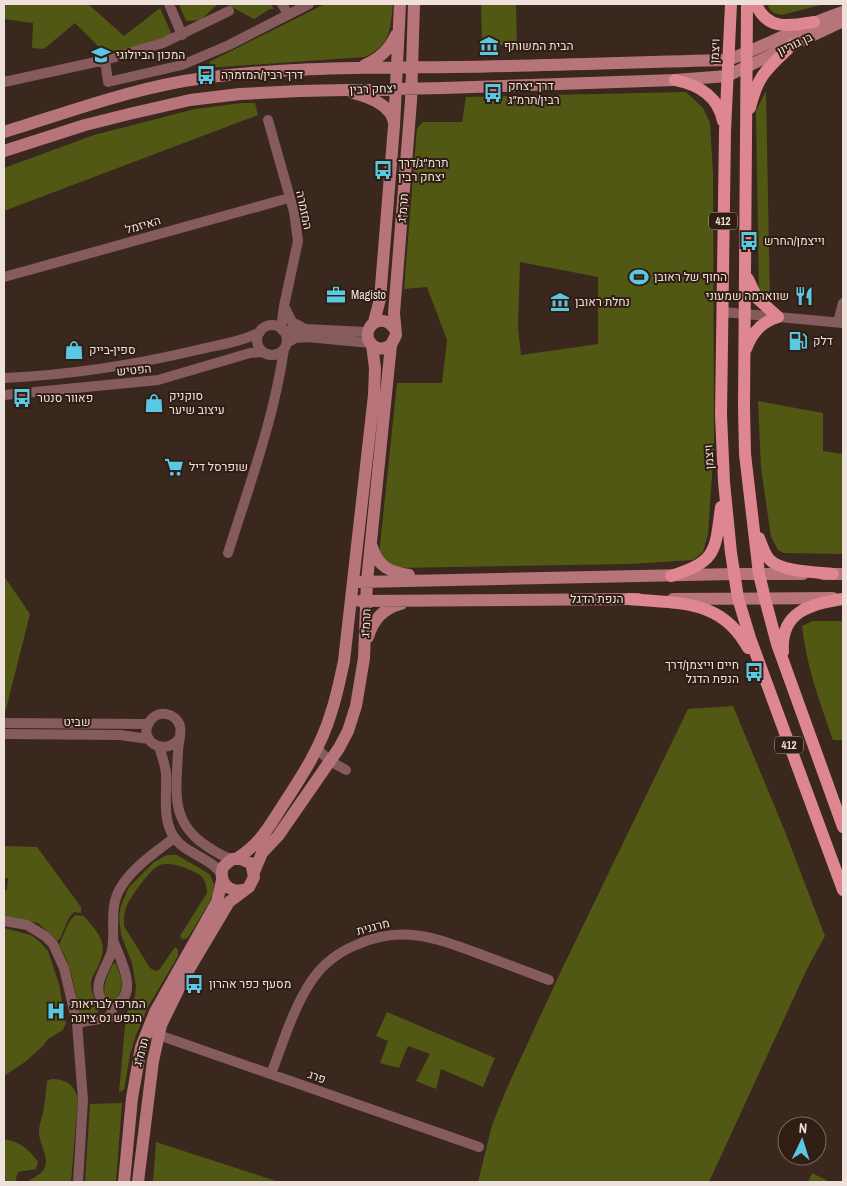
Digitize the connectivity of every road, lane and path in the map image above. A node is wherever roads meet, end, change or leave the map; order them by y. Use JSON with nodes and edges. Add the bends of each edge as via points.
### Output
{"nodes":[{"id":1,"x":169,"y":4,"type":"edge"},
{"id":2,"x":282,"y":4,"type":"edge"},
{"id":3,"x":309,"y":4,"type":"edge"},
{"id":4,"x":400,"y":4,"type":"edge"},
{"id":5,"x":414,"y":4,"type":"edge"},
{"id":6,"x":731,"y":4,"type":"edge"},
{"id":7,"x":747,"y":4,"type":"edge"},
{"id":8,"x":756,"y":4,"type":"edge"},
{"id":9,"x":229,"y":11,"type":"dead end"},
{"id":10,"x":843,"y":12,"type":"edge"},
{"id":11,"x":288,"y":14,"type":"junction"},
{"id":12,"x":843,"y":21,"type":"edge"},
{"id":13,"x":814,"y":22,"type":"junction"},
{"id":14,"x":398,"y":30,"type":"junction"},
{"id":15,"x":182,"y":35,"type":"junction"},
{"id":16,"x":413,"y":39,"type":"junction"},
{"id":17,"x":792,"y":45,"type":"junction"},
{"id":18,"x":746,"y":53,"type":"junction"},
{"id":19,"x":105,"y":60,"type":"junction"},
{"id":20,"x":728,"y":60,"type":"junction"},
{"id":21,"x":397,"y":66,"type":"junction"},
{"id":22,"x":412,"y":67,"type":"junction"},
{"id":23,"x":452,"y":67,"type":"junction"},
{"id":24,"x":746,"y":67,"type":"junction"},
{"id":25,"x":356,"y":68,"type":"junction"},
{"id":26,"x":727,"y":76,"type":"junction"},
{"id":27,"x":675,"y":80,"type":"junction"},
{"id":28,"x":4,"y":82,"type":"edge"},
{"id":29,"x":396,"y":88,"type":"junction"},
{"id":30,"x":412,"y":88,"type":"junction"},
{"id":31,"x":443,"y":88,"type":"junction"},
{"id":32,"x":331,"y":90,"type":"junction"},
{"id":33,"x":268,"y":120,"type":"dead end"},
{"id":34,"x":746,"y":125,"type":"junction"},
{"id":35,"x":394,"y":126,"type":"junction"},
{"id":36,"x":725,"y":131,"type":"junction"},
{"id":37,"x":4,"y":132,"type":"edge"},
{"id":38,"x":409,"y":133,"type":"junction"},
{"id":39,"x":4,"y":151,"type":"edge"},
{"id":40,"x":289,"y":198,"type":"junction"},
{"id":41,"x":745,"y":264,"type":"junction"},
{"id":42,"x":4,"y":277,"type":"edge"},
{"id":43,"x":843,"y":303,"type":"edge"},
{"id":44,"x":284,"y":306,"type":"junction"},
{"id":45,"x":723,"y":312,"type":"junction"},
{"id":46,"x":744,"y":314,"type":"junction"},
{"id":47,"x":778,"y":317,"type":"junction"},
{"id":48,"x":840,"y":323,"type":"edge"},
{"id":49,"x":394,"y":328,"type":"junction"},
{"id":50,"x":306,"y":329,"type":"junction"},
{"id":51,"x":282,"y":330,"type":"junction"},
{"id":52,"x":260,"y":332,"type":"junction"},
{"id":53,"x":371,"y":335,"type":"junction"},
{"id":54,"x":391,"y":345,"type":"junction"},
{"id":55,"x":285,"y":346,"type":"junction"},
{"id":56,"x":266,"y":353,"type":"junction"},
{"id":57,"x":744,"y":356,"type":"junction"},
{"id":58,"x":4,"y":378,"type":"edge"},
{"id":59,"x":276,"y":388,"type":"junction"},
{"id":60,"x":4,"y":395,"type":"edge"},
{"id":61,"x":724,"y":482,"type":"junction"},
{"id":62,"x":752,"y":516,"type":"junction"},
{"id":63,"x":372,"y":545,"type":"junction"},
{"id":64,"x":228,"y":553,"type":"dead end"},
{"id":65,"x":734,"y":574,"type":"junction"},
{"id":66,"x":759,"y":574,"type":"junction"},
{"id":67,"x":838,"y":574,"type":"edge"},
{"id":68,"x":670,"y":576,"type":"junction"},
{"id":69,"x":448,"y":580,"type":"junction"},
{"id":70,"x":353,"y":582,"type":"junction"},
{"id":71,"x":368,"y":582,"type":"junction"},
{"id":72,"x":738,"y":598,"type":"junction"},
{"id":73,"x":765,"y":598,"type":"junction"},
{"id":74,"x":843,"y":598,"type":"edge"},
{"id":75,"x":629,"y":599,"type":"junction"},
{"id":76,"x":350,"y":600,"type":"junction"},
{"id":77,"x":367,"y":601,"type":"junction"},
{"id":78,"x":412,"y":601,"type":"junction"},
{"id":79,"x":364,"y":649,"type":"junction"},
{"id":80,"x":784,"y":664,"type":"junction"},
{"id":81,"x":764,"y":676,"type":"junction"},
{"id":82,"x":4,"y":723,"type":"edge"},
{"id":83,"x":148,"y":724,"type":"junction"},
{"id":84,"x":4,"y":734,"type":"edge"},
{"id":85,"x":149,"y":739,"type":"junction"},
{"id":86,"x":178,"y":740,"type":"junction"},
{"id":87,"x":159,"y":747,"type":"junction"},
{"id":88,"x":317,"y":749,"type":"junction"},
{"id":89,"x":330,"y":761,"type":"junction"},
{"id":90,"x":346,"y":770,"type":"dead end"},
{"id":91,"x":843,"y":827,"type":"edge"},
{"id":92,"x":174,"y":838,"type":"junction"},
{"id":93,"x":234,"y":859,"type":"junction"},
{"id":94,"x":254,"y":872,"type":"junction"},
{"id":95,"x":222,"y":877,"type":"junction"},
{"id":96,"x":244,"y":890,"type":"junction"},
{"id":97,"x":843,"y":890,"type":"edge"},
{"id":98,"x":4,"y":921,"type":"edge"},
{"id":99,"x":113,"y":940,"type":"junction"},
{"id":100,"x":549,"y":980,"type":"dead end"},
{"id":101,"x":113,"y":1006,"type":"junction"},
{"id":102,"x":77,"y":1022,"type":"junction"},
{"id":103,"x":153,"y":1033,"type":"junction"},
{"id":104,"x":271,"y":1074,"type":"junction"},
{"id":105,"x":479,"y":1147,"type":"dead end"},
{"id":106,"x":78,"y":1182,"type":"edge"},
{"id":107,"x":124,"y":1182,"type":"edge"},
{"id":108,"x":138,"y":1182,"type":"edge"}],
"edges":[{"from":1,"to":15,"type":"street"},
{"from":2,"to":11,"type":"street"},
{"from":3,"to":11,"type":"street"},
{"from":4,"to":14,"type":"main road","name":"תרמ\"ג"},
{"from":5,"to":16,"type":"main road","name":"תרמ\"ג"},
{"from":6,"to":20,"type":"main road","name":"ויצמן","number":"412"},
{"from":7,"to":18,"type":"main road","number":"412"},
{"from":8,"to":13,"type":"main road","via":[[761,14],[776,24],[793,26]]},
{"from":9,"to":15,"type":"street"},
{"from":10,"to":13,"type":"main road","name":"בן גוריון"},
{"from":11,"to":19,"type":"street","via":[[182,65],[108,82]]},
{"from":12,"to":17,"type":"main road","name":"בן גוריון"},
{"from":13,"to":18,"type":"main road","name":"בן גוריון"},
{"from":14,"to":21,"type":"main road","name":"תרמ\"ג"},
{"from":14,"to":25,"type":"main road","via":[[388,49]]},
{"from":15,"to":19,"type":"street"},
{"from":16,"to":22,"type":"main road","name":"תרמ\"ג"},
{"from":16,"to":23,"type":"main road","via":[[418,50],[428,59]]},
{"from":17,"to":24,"type":"main road","name":"בן גוריון"},
{"from":17,"to":34,"type":"main road","via":[[764,71]]},
{"from":18,"to":20,"type":"main road","name":"יצחק רבין"},
{"from":18,"to":24,"type":"main road","number":"412"},
{"from":19,"to":28,"type":"street"},
{"from":20,"to":23,"type":"main road","name":"יצחק רבין"},
{"from":20,"to":26,"type":"main road","name":"ויצמן","number":"412"},
{"from":21,"to":22,"type":"main road","name":"יצחק רבין"},
{"from":21,"to":25,"type":"main road","name":"יצחק רבין"},
{"from":21,"to":29,"type":"main road","name":"תרמ\"ג"},
{"from":22,"to":23,"type":"main road","name":"יצחק רבין"},
{"from":22,"to":30,"type":"main road","name":"תרמ\"ג"},
{"from":24,"to":26,"type":"main road","name":"יצחק רבין"},
{"from":24,"to":34,"type":"main road","number":"412"},
{"from":25,"to":37,"type":"main road","name":"יצחק רבין","via":[[261,72],[180,82],[128,94]]},
{"from":26,"to":27,"type":"main road","name":"יצחק רבין"},
{"from":26,"to":36,"type":"main road","name":"ויצמן","number":"412"},
{"from":27,"to":31,"type":"main road","name":"יצחק רבין"},
{"from":27,"to":36,"type":"main road","via":[[694,85],[708,94],[721,112]]},
{"from":29,"to":30,"type":"main road","name":"יצחק רבין"},
{"from":29,"to":32,"type":"main road","name":"יצחק רבין"},
{"from":29,"to":35,"type":"main road","name":"תרמ\"ג"},
{"from":30,"to":31,"type":"main road","name":"יצחק רבין"},
{"from":30,"to":38,"type":"main road","name":"תרמ\"ג"},
{"from":31,"to":38,"type":"main road","via":[[429,93],[418,103]]},
{"from":32,"to":35,"type":"main road","via":[[357,94],[380,103],[390,112]]},
{"from":32,"to":39,"type":"main road","name":"יצחק רבין","via":[[190,100],[85,125]]},
{"from":33,"to":40,"type":"street","name":"המזמרה"},
{"from":34,"to":41,"type":"main road","number":"412"},
{"from":35,"to":53,"type":"main road","name":"תרמ\"ג","via":[[380,299]]},
{"from":36,"to":45,"type":"main road","name":"ויצמן","number":"412"},
{"from":38,"to":49,"type":"main road","name":"תרמ\"ג"},
{"from":40,"to":42,"type":"street","name":"האיזמל"},
{"from":40,"to":44,"type":"street","name":"המזמרה","via":[[298,241]]},
{"from":41,"to":46,"type":"main road","number":"412"},
{"from":41,"to":47,"type":"main road","via":[[753,293]]},
{"from":43,"to":48,"type":"street"},
{"from":44,"to":50,"type":"street","via":[[292,322]]},
{"from":44,"to":51,"type":"street","name":"המזמרה"},
{"from":45,"to":46,"type":"street"},
{"from":45,"to":61,"type":"main road","name":"ויצמן","number":"412","via":[[721,415]]},
{"from":46,"to":47,"type":"street"},
{"from":46,"to":57,"type":"main road","number":"412"},
{"from":47,"to":48,"type":"street"},
{"from":47,"to":57,"type":"main road","via":[[757,329]]},
{"from":49,"to":53,"type":"main road","via":[[386,321]]},
{"from":49,"to":54,"type":"main road","name":"תרמ\"ג","via":[[395,339]]},
{"from":50,"to":51,"type":"street"},
{"from":50,"to":53,"type":"street"},
{"from":51,"to":52,"type":"street","via":[[272,326]]},
{"from":51,"to":55,"type":"street","via":[[286,336]]},
{"from":52,"to":56,"type":"street","via":[[258,343]]},
{"from":52,"to":58,"type":"street","name":"הפטיש","via":[[228,343],[132,364]]},
{"from":53,"to":54,"type":"main road","via":[[383,349]]},
{"from":53,"to":55,"type":"street","via":[[295,338]]},
{"from":53,"to":70,"type":"main road","name":"תרמ\"ג","via":[[374,395]]},
{"from":54,"to":63,"type":"main road","name":"תרמ\"ג"},
{"from":55,"to":56,"type":"street","via":[[275,355]]},
{"from":55,"to":59,"type":"street"},
{"from":56,"to":59,"type":"street","via":[[274,364]]},
{"from":56,"to":60,"type":"street","name":"הפטיש","via":[[250,353],[158,380]]},
{"from":57,"to":62,"type":"main road","number":"412","via":[[745,454]]},
{"from":59,"to":64,"type":"street"},
{"from":61,"to":65,"type":"main road","name":"ויצמן","number":"412"},
{"from":61,"to":68,"type":"main road","via":[[716,538],[710,555],[697,566]]},
{"from":62,"to":66,"type":"main road","number":"412"},
{"from":62,"to":67,"type":"main road","via":[[770,560],[782,567]]},
{"from":63,"to":69,"type":"main road","via":[[378,562],[388,570]]},
{"from":63,"to":71,"type":"main road","name":"תרמ\"ג"},
{"from":65,"to":66,"type":"main road","name":"הנפת הדגל"},
{"from":65,"to":68,"type":"main road","name":"הנפת הדגל"},
{"from":65,"to":72,"type":"main road","name":"ויצמן","number":"412"},
{"from":66,"to":67,"type":"main road","name":"הנפת הדגל"},
{"from":66,"to":73,"type":"main road","number":"412"},
{"from":68,"to":69,"type":"main road","name":"הנפת הדגל"},
{"from":69,"to":71,"type":"main road","name":"הנפת הדגל"},
{"from":70,"to":71,"type":"main road","name":"הנפת הדגל"},
{"from":70,"to":76,"type":"main road","name":"תרמ\"ג"},
{"from":71,"to":77,"type":"main road","name":"תרמ\"ג"},
{"from":72,"to":73,"type":"main road","name":"הנפת הדגל"},
{"from":72,"to":75,"type":"main road","name":"הנפת הדגל"},
{"from":72,"to":81,"type":"main road","name":"ויצמן","number":"412"},
{"from":73,"to":74,"type":"main road","name":"הנפת הדגל"},
{"from":73,"to":80,"type":"main road","number":"412"},
{"from":74,"to":80,"type":"main road","via":[[809,606],[790,620],[783,641]]},
{"from":75,"to":78,"type":"main road","name":"הנפת הדגל"},
{"from":75,"to":81,"type":"main road","via":[[696,606],[718,614],[735,628]]},
{"from":76,"to":77,"type":"main road","name":"הנפת הדגל"},
{"from":76,"to":88,"type":"main road","name":"תרמ\"ג","via":[[344,661],[335,700]]},
{"from":77,"to":78,"type":"main road","name":"הנפת הדגל"},
{"from":77,"to":79,"type":"main road","name":"תרמ\"ג"},
{"from":78,"to":79,"type":"main road","via":[[391,606],[378,616]]},
{"from":79,"to":89,"type":"main road","name":"תרמ\"ג","via":[[356,706],[348,731]]},
{"from":80,"to":91,"type":"main road","number":"412"},
{"from":81,"to":97,"type":"main road","name":"ויצמן","number":"412"},
{"from":82,"to":83,"type":"street","name":"שביט"},
{"from":83,"to":85,"type":"street"},
{"from":83,"to":86,"type":"street","via":[[161,714],[172,716],[180,724]]},
{"from":84,"to":85,"type":"street","name":"שביט","via":[[113,735]]},
{"from":85,"to":87,"type":"street"},
{"from":86,"to":87,"type":"street","via":[[170,746]]},
{"from":86,"to":93,"type":"street","via":[[180,818],[196,839],[221,855]]},
{"from":87,"to":92,"type":"street","via":[[166,771],[167,823]]},
{"from":88,"to":89,"type":"street"},
{"from":88,"to":93,"type":"main road","name":"תרמ\"ג","via":[[264,834],[249,850]]},
{"from":89,"to":90,"type":"street"},
{"from":89,"to":94,"type":"main road","name":"תרמ\"ג","via":[[278,836],[262,853]]},
{"from":92,"to":95,"type":"street","via":[[215,867]]},
{"from":92,"to":99,"type":"street","via":[[147,859],[120,887],[112,915]]},
{"from":93,"to":94,"type":"main road","via":[[250,863]]},
{"from":93,"to":95,"type":"main road","via":[[223,867]]},
{"from":94,"to":96,"type":"main road","via":[[252,882]]},
{"from":95,"to":96,"type":"main road","via":[[225,884],[234,890]]},
{"from":95,"to":103,"type":"main road","name":"תרמ\"ג","via":[[217,902],[165,994]]},
{"from":96,"to":103,"type":"main road","name":"תרמ\"ג","via":[[229,902]]},
{"from":98,"to":102,"type":"street","via":[[37,930],[53,944],[64,968]]},
{"from":99,"to":101,"type":"street","via":[[127,984],[122,1000]]},
{"from":99,"to":101,"type":"street","via":[[99,988],[106,1004]]},
{"from":100,"to":104,"type":"street","name":"מרגנית","via":[[431,937],[392,934],[362,942],[335,956],[314,978],[298,1007]]},
{"from":101,"to":102,"type":"street","via":[[110,1017]]},
{"from":102,"to":106,"type":"street","via":[[83,1100]]},
{"from":103,"to":104,"type":"street","name":"פרג"},
{"from":103,"to":107,"type":"main road","name":"תרמ\"ג","via":[[137,1063]]},
{"from":103,"to":108,"type":"main road","name":"תרמ\"ג","via":[[153,1062]]},
{"from":104,"to":105,"type":"street","name":"פרג"}]}
